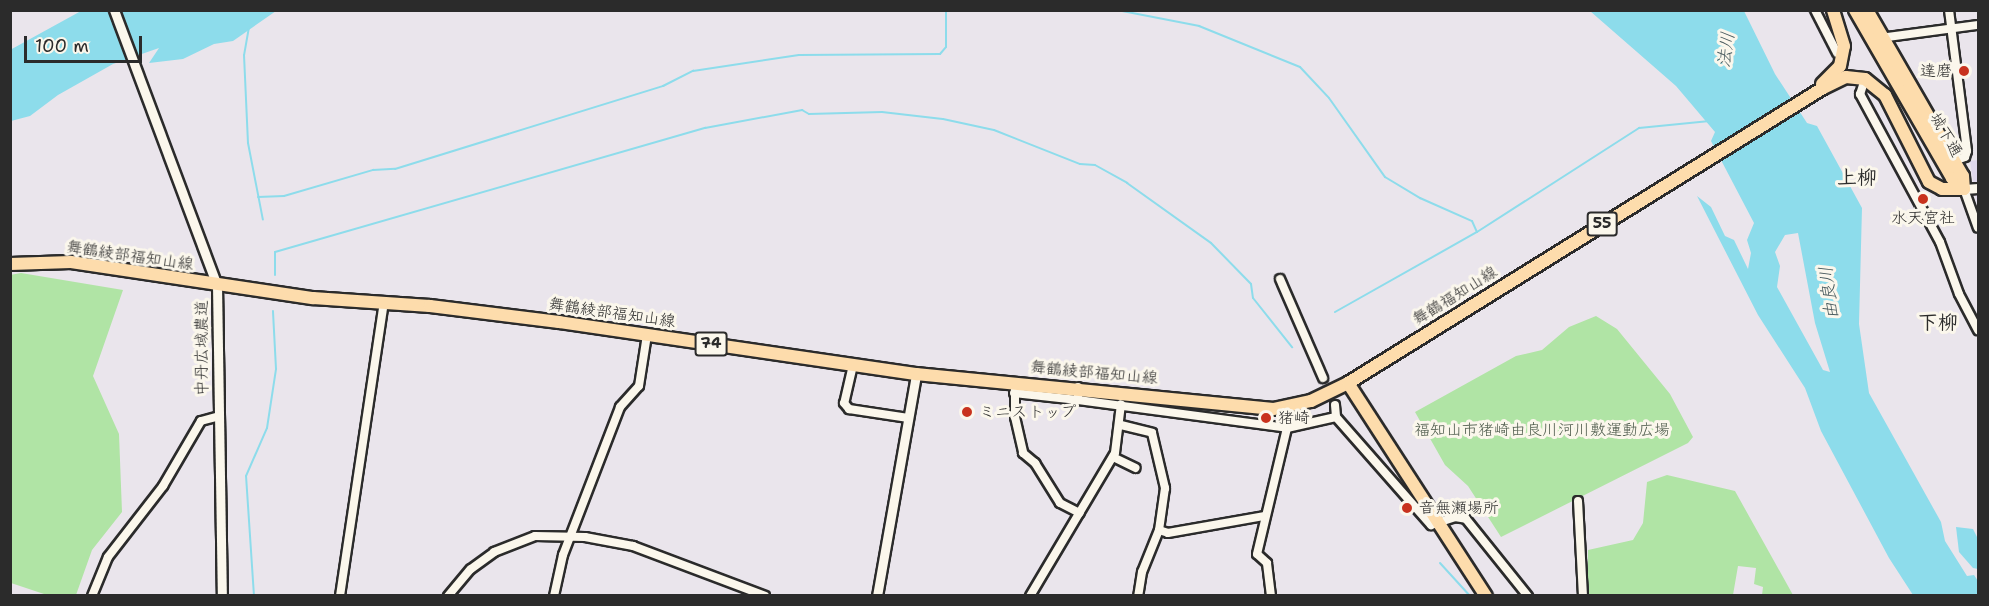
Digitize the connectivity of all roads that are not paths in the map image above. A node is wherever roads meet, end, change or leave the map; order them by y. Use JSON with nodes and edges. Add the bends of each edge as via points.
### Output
{"nodes":[{"id":1,"x":114,"y":10,"type":"edge"},
{"id":2,"x":1815,"y":10,"type":"edge"},
{"id":3,"x":1833,"y":10,"type":"edge"},
{"id":4,"x":1855,"y":10,"type":"edge"},
{"id":5,"x":1867,"y":10,"type":"edge"},
{"id":6,"x":1949,"y":10,"type":"edge"},
{"id":7,"x":1978,"y":25,"type":"edge"},
{"id":8,"x":1951,"y":28,"type":"junction"},
{"id":9,"x":1878,"y":39,"type":"junction"},
{"id":10,"x":1838,"y":59,"type":"junction"},
{"id":11,"x":1865,"y":79,"type":"junction"},
{"id":12,"x":1795,"y":105,"type":"junction"},
{"id":13,"x":1954,"y":161,"type":"junction"},
{"id":14,"x":1978,"y":188,"type":"edge"},
{"id":15,"x":1964,"y":189,"type":"junction"},
{"id":16,"x":1978,"y":228,"type":"edge"},
{"id":17,"x":10,"y":264,"type":"edge"},
{"id":18,"x":1281,"y":279,"type":"dead end"},
{"id":19,"x":217,"y":285,"type":"junction"},
{"id":20,"x":384,"y":303,"type":"junction"},
{"id":21,"x":1978,"y":330,"type":"edge"},
{"id":22,"x":647,"y":335,"type":"junction"},
{"id":23,"x":853,"y":365,"type":"junction"},
{"id":24,"x":916,"y":374,"type":"junction"},
{"id":25,"x":1323,"y":378,"type":"tunnel mouth"},
{"id":26,"x":1348,"y":383,"type":"junction"},
{"id":27,"x":1014,"y":387,"type":"junction"},
{"id":28,"x":1078,"y":394,"type":"junction"},
{"id":29,"x":1121,"y":404,"type":"junction"},
{"id":30,"x":1335,"y":405,"type":"tunnel mouth"},
{"id":31,"x":216,"y":417,"type":"junction"},
{"id":32,"x":1336,"y":417,"type":"junction"},
{"id":33,"x":908,"y":418,"type":"junction"},
{"id":34,"x":1121,"y":425,"type":"junction"},
{"id":35,"x":1287,"y":428,"type":"junction"},
{"id":36,"x":1113,"y":457,"type":"junction"},
{"id":37,"x":1136,"y":468,"type":"dead end"},
{"id":38,"x":1578,"y":501,"type":"dead end"},
{"id":39,"x":1080,"y":513,"type":"junction"},
{"id":40,"x":1264,"y":516,"type":"junction"},
{"id":41,"x":1442,"y":524,"type":"junction"},
{"id":42,"x":1159,"y":530,"type":"junction"},
{"id":43,"x":570,"y":538,"type":"junction"},
{"id":44,"x":92,"y":596,"type":"edge"},
{"id":45,"x":222,"y":596,"type":"edge"},
{"id":46,"x":340,"y":596,"type":"edge"},
{"id":47,"x":448,"y":596,"type":"edge"},
{"id":48,"x":554,"y":596,"type":"edge"},
{"id":49,"x":765,"y":596,"type":"edge"},
{"id":50,"x":877,"y":596,"type":"edge"},
{"id":51,"x":1030,"y":596,"type":"edge"},
{"id":52,"x":1138,"y":596,"type":"edge"},
{"id":53,"x":1271,"y":596,"type":"edge"},
{"id":54,"x":1486,"y":596,"type":"edge"},
{"id":55,"x":1528,"y":596,"type":"edge"},
{"id":56,"x":1583,"y":596,"type":"edge"}],
"edges":[{"from":1,"to":19,"type":"street","name":"中丹広域農道"},
{"from":2,"to":10,"type":"street"},
{"from":3,"to":10,"type":"main road","via":[[1843,36]]},
{"from":4,"to":9,"type":"main road","name":"城下通"},
{"from":5,"to":9,"type":"main road","name":"城下通"},
{"from":6,"to":8,"type":"street"},
{"from":7,"to":8,"type":"street"},
{"from":8,"to":9,"type":"street"},
{"from":8,"to":13,"type":"street","via":[[1966,151],[1965,157]]},
{"from":9,"to":13,"type":"main road","name":"城下通"},
{"from":9,"to":15,"type":"main road","name":"城下通","via":[[1952,178]]},
{"from":10,"to":12,"type":"main road","name":"舞鶴福知山線","number":"55"},
{"from":11,"to":12,"type":"main road","name":"舞鶴福知山線","number":"55","via":[[1846,77]]},
{"from":11,"to":15,"type":"main road","via":[[1885,95],[1929,182],[1941,189]]},
{"from":11,"to":21,"type":"street","via":[[1860,94],[1940,242],[1959,294]]},
{"from":12,"to":26,"type":"main road","name":"舞鶴福知山線","number":"55"},
{"from":13,"to":15,"type":"main road","name":"城下通","via":[[1963,176]]},
{"from":14,"to":15,"type":"street"},
{"from":15,"to":16,"type":"street"},
{"from":17,"to":19,"type":"main road","name":"舞鶴綾部福知山線","number":"74","via":[[71,262]]},
{"from":18,"to":25,"type":"street","via":[[1283,292]]},
{"from":19,"to":20,"type":"main road","name":"舞鶴綾部福知山線","number":"74"},
{"from":19,"to":31,"type":"street","name":"中丹広域農道"},
{"from":20,"to":22,"type":"main road","name":"舞鶴綾部福知山線","number":"74"},
{"from":20,"to":46,"type":"street"},
{"from":22,"to":23,"type":"main road","name":"舞鶴綾部福知山線","number":"74"},
{"from":22,"to":43,"type":"street","via":[[639,386],[620,407]]},
{"from":23,"to":24,"type":"main road","name":"舞鶴綾部福知山線","number":"74"},
{"from":23,"to":33,"type":"street","via":[[844,403],[849,409]]},
{"from":24,"to":27,"type":"main road","name":"舞鶴綾部福知山線","number":"74"},
{"from":24,"to":33,"type":"street"},
{"from":26,"to":28,"type":"main road","name":"舞鶴綾部福知山線","number":"74","via":[[1311,401],[1273,409]]},
{"from":26,"to":41,"type":"main road"},
{"from":27,"to":28,"type":"main road","name":"舞鶴綾部福知山線","number":"74"},
{"from":27,"to":39,"type":"street","via":[[1023,453],[1035,464],[1060,503]]},
{"from":28,"to":29,"type":"street"},
{"from":29,"to":34,"type":"street"},
{"from":29,"to":35,"type":"street"},
{"from":30,"to":32,"type":"street"},
{"from":31,"to":44,"type":"street","via":[[201,421],[163,486],[108,557]]},
{"from":31,"to":45,"type":"street","name":"中丹広域農道"},
{"from":32,"to":35,"type":"street"},
{"from":32,"to":41,"type":"street","via":[[1431,525]]},
{"from":33,"to":50,"type":"street"},
{"from":34,"to":36,"type":"street"},
{"from":34,"to":42,"type":"street","via":[[1152,433],[1165,488]]},
{"from":35,"to":40,"type":"street"},
{"from":36,"to":37,"type":"street"},
{"from":36,"to":39,"type":"street"},
{"from":38,"to":56,"type":"street"},
{"from":39,"to":51,"type":"street"},
{"from":40,"to":42,"type":"street","via":[[1168,533]]},
{"from":40,"to":53,"type":"street","via":[[1257,554],[1267,563]]},
{"from":41,"to":54,"type":"main road"},
{"from":41,"to":55,"type":"street","via":[[1455,517],[1466,519]]},
{"from":42,"to":52,"type":"street","via":[[1142,572]]},
{"from":43,"to":47,"type":"street","via":[[535,536],[503,547],[471,568]]},
{"from":43,"to":48,"type":"street","via":[[559,566]]},
{"from":43,"to":49,"type":"street","via":[[600,538],[633,546]]}]}
